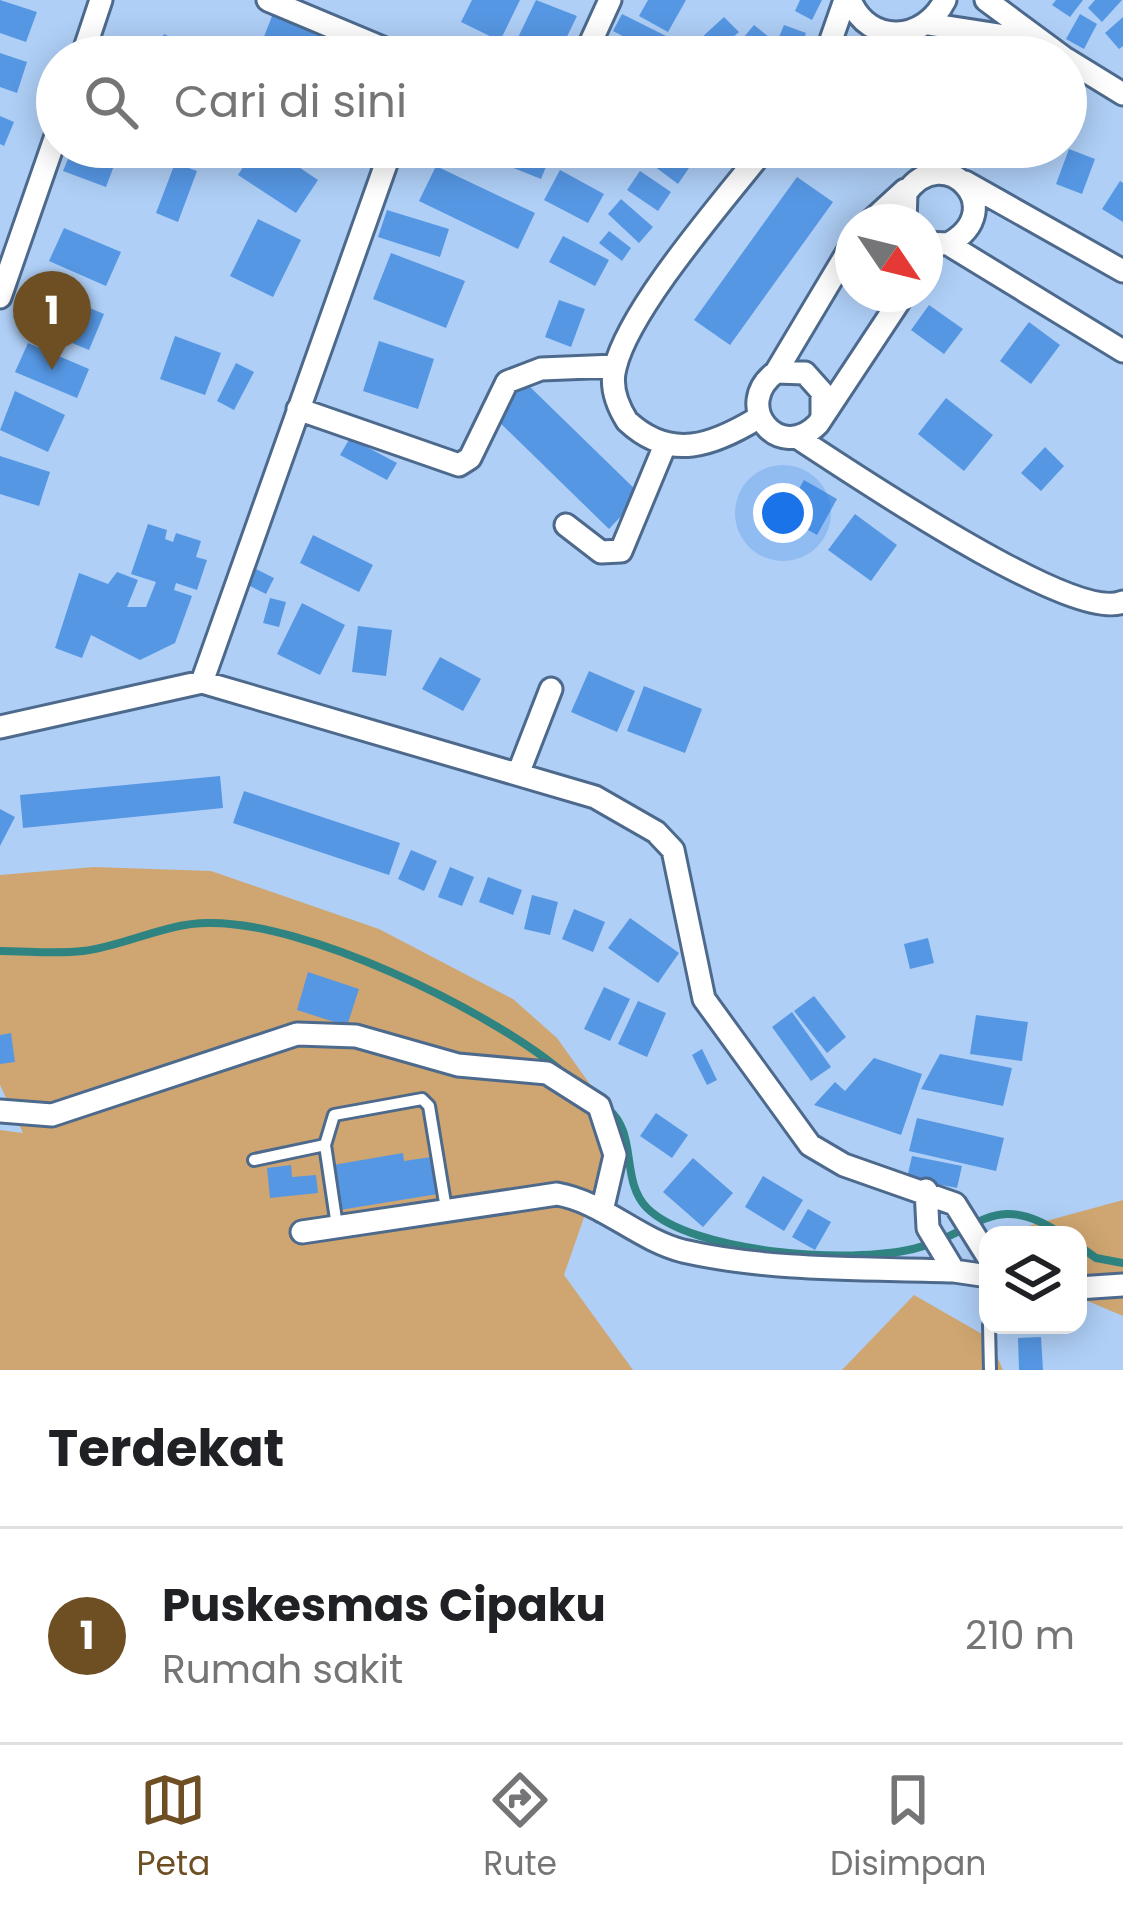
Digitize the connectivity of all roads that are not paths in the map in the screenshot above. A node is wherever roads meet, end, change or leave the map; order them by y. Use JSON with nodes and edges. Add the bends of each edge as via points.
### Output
{"nodes":[{"id":1,"x":101,"y":0,"type":"edge"},
{"id":2,"x":268,"y":0,"type":"edge"},
{"id":3,"x":610,"y":0,"type":"edge"},
{"id":4,"x":847,"y":0,"type":"edge"},
{"id":5,"x":945,"y":0,"type":"edge"},
{"id":6,"x":986,"y":0,"type":"edge"},
{"id":7,"x":928,"y":24,"type":"junction"},
{"id":8,"x":896,"y":35,"type":"joint"},
{"id":9,"x":89,"y":36,"type":"edge"},
{"id":10,"x":354,"y":36,"type":"edge"},
{"id":11,"x":594,"y":36,"type":"edge"},
{"id":12,"x":833,"y":36,"type":"edge"},
{"id":13,"x":1005,"y":36,"type":"edge"},
{"id":14,"x":1031,"y":36,"type":"edge"},
{"id":15,"x":1087,"y":72,"type":"edge"},
{"id":16,"x":1123,"y":94,"type":"edge"},
{"id":17,"x":45,"y":168,"type":"edge"},
{"id":18,"x":384,"y":168,"type":"edge"},
{"id":19,"x":749,"y":168,"type":"edge"},
{"id":20,"x":959,"y":179,"type":"junction"},
{"id":21,"x":913,"y":183,"type":"junction"},
{"id":22,"x":890,"y":204,"type":"edge"},
{"id":23,"x":902,"y":204,"type":"edge"},
{"id":24,"x":943,"y":245,"type":"edge"},
{"id":25,"x":943,"y":254,"type":"edge"},
{"id":26,"x":1123,"y":271,"type":"edge"},
{"id":27,"x":835,"y":273,"type":"edge"},
{"id":28,"x":0,"y":297,"type":"edge"},
{"id":29,"x":892,"y":312,"type":"edge"},
{"id":30,"x":1123,"y":351,"type":"edge"},
{"id":31,"x":615,"y":366,"type":"junction"},
{"id":32,"x":776,"y":372,"type":"junction"},
{"id":33,"x":298,"y":410,"type":"junction"},
{"id":34,"x":822,"y":417,"type":"junction"},
{"id":35,"x":758,"y":418,"type":"junction"},
{"id":36,"x":797,"y":437,"type":"junction"},
{"id":37,"x":665,"y":445,"type":"junction"},
{"id":38,"x":566,"y":525,"type":"dead end"},
{"id":39,"x":1123,"y":602,"type":"edge"},
{"id":40,"x":202,"y":682,"type":"junction"},
{"id":41,"x":551,"y":689,"type":"dead end"},
{"id":42,"x":0,"y":728,"type":"edge"},
{"id":43,"x":518,"y":774,"type":"junction"},
{"id":44,"x":0,"y":1111,"type":"edge"},
{"id":45,"x":325,"y":1145,"type":"junction"},
{"id":46,"x":254,"y":1160,"type":"dead end"},
{"id":47,"x":926,"y":1190,"type":"junction"},
{"id":48,"x":446,"y":1209,"type":"junction"},
{"id":49,"x":602,"y":1211,"type":"junction"},
{"id":50,"x":337,"y":1226,"type":"junction"},
{"id":51,"x":302,"y":1232,"type":"dead end"},
{"id":52,"x":979,"y":1243,"type":"edge"},
{"id":53,"x":947,"y":1261,"type":"junction"},
{"id":54,"x":979,"y":1273,"type":"edge"},
{"id":55,"x":1123,"y":1285,"type":"edge"},
{"id":56,"x":1087,"y":1287,"type":"edge"},
{"id":57,"x":989,"y":1334,"type":"edge"},
{"id":58,"x":990,"y":1370,"type":"edge"}],
"edges":[{"from":1,"to":9,"type":"street"},
{"from":2,"to":10,"type":"street"},
{"from":3,"to":11,"type":"street"},
{"from":4,"to":8,"type":"street","via":[[872,28]]},
{"from":4,"to":12,"type":"street"},
{"from":5,"to":7,"type":"street"},
{"from":6,"to":14,"type":"street"},
{"from":7,"to":8,"type":"street"},
{"from":7,"to":13,"type":"street"},
{"from":15,"to":16,"type":"street"},
{"from":17,"to":28,"type":"street"},
{"from":18,"to":33,"type":"street"},
{"from":19,"to":31,"type":"street","via":[[680,256]]},
{"from":20,"to":21,"type":"street","via":[[941,172]]},
{"from":20,"to":24,"type":"street","via":[[972,195],[974,219]]},
{"from":20,"to":26,"type":"street"},
{"from":21,"to":22,"type":"street"},
{"from":21,"to":23,"type":"street"},
{"from":25,"to":30,"type":"street"},
{"from":27,"to":32,"type":"street"},
{"from":29,"to":34,"type":"street"},
{"from":31,"to":33,"type":"street","via":[[542,369],[507,382],[470,458],[459,465]]},
{"from":31,"to":37,"type":"street","via":[[620,411]]},
{"from":32,"to":34,"type":"street","via":[[811,377],[822,392]]},
{"from":32,"to":35,"type":"street","via":[[758,389]]},
{"from":33,"to":40,"type":"street"},
{"from":34,"to":36,"type":"street"},
{"from":35,"to":36,"type":"street","via":[[777,436]]},
{"from":35,"to":37,"type":"street","via":[[716,443]]},
{"from":36,"to":39,"type":"street","via":[[1014,569],[1098,605]]},
{"from":37,"to":38,"type":"street","via":[[621,551],[601,552]]},
{"from":40,"to":42,"type":"street"},
{"from":40,"to":43,"type":"street"},
{"from":41,"to":43,"type":"street"},
{"from":43,"to":47,"type":"street","via":[[596,796],[656,832],[673,850],[704,999],[734,1046],[818,1153]]},
{"from":44,"to":49,"type":"street","via":[[52,1115],[297,1034],[356,1036],[458,1065],[547,1073],[599,1106],[615,1155]]},
{"from":45,"to":46,"type":"lane"},
{"from":45,"to":48,"type":"lane","via":[[334,1115],[422,1100],[435,1113]]},
{"from":45,"to":50,"type":"lane"},
{"from":47,"to":52,"type":"street","via":[[955,1204]]},
{"from":47,"to":53,"type":"street","via":[[926,1217]]},
{"from":48,"to":49,"type":"street","via":[[557,1194]]},
{"from":48,"to":50,"type":"street"},
{"from":49,"to":53,"type":"street","via":[[656,1242],[707,1256]]},
{"from":50,"to":51,"type":"street"},
{"from":53,"to":54,"type":"street"},
{"from":55,"to":56,"type":"street"},
{"from":57,"to":58,"type":"lane"}]}
